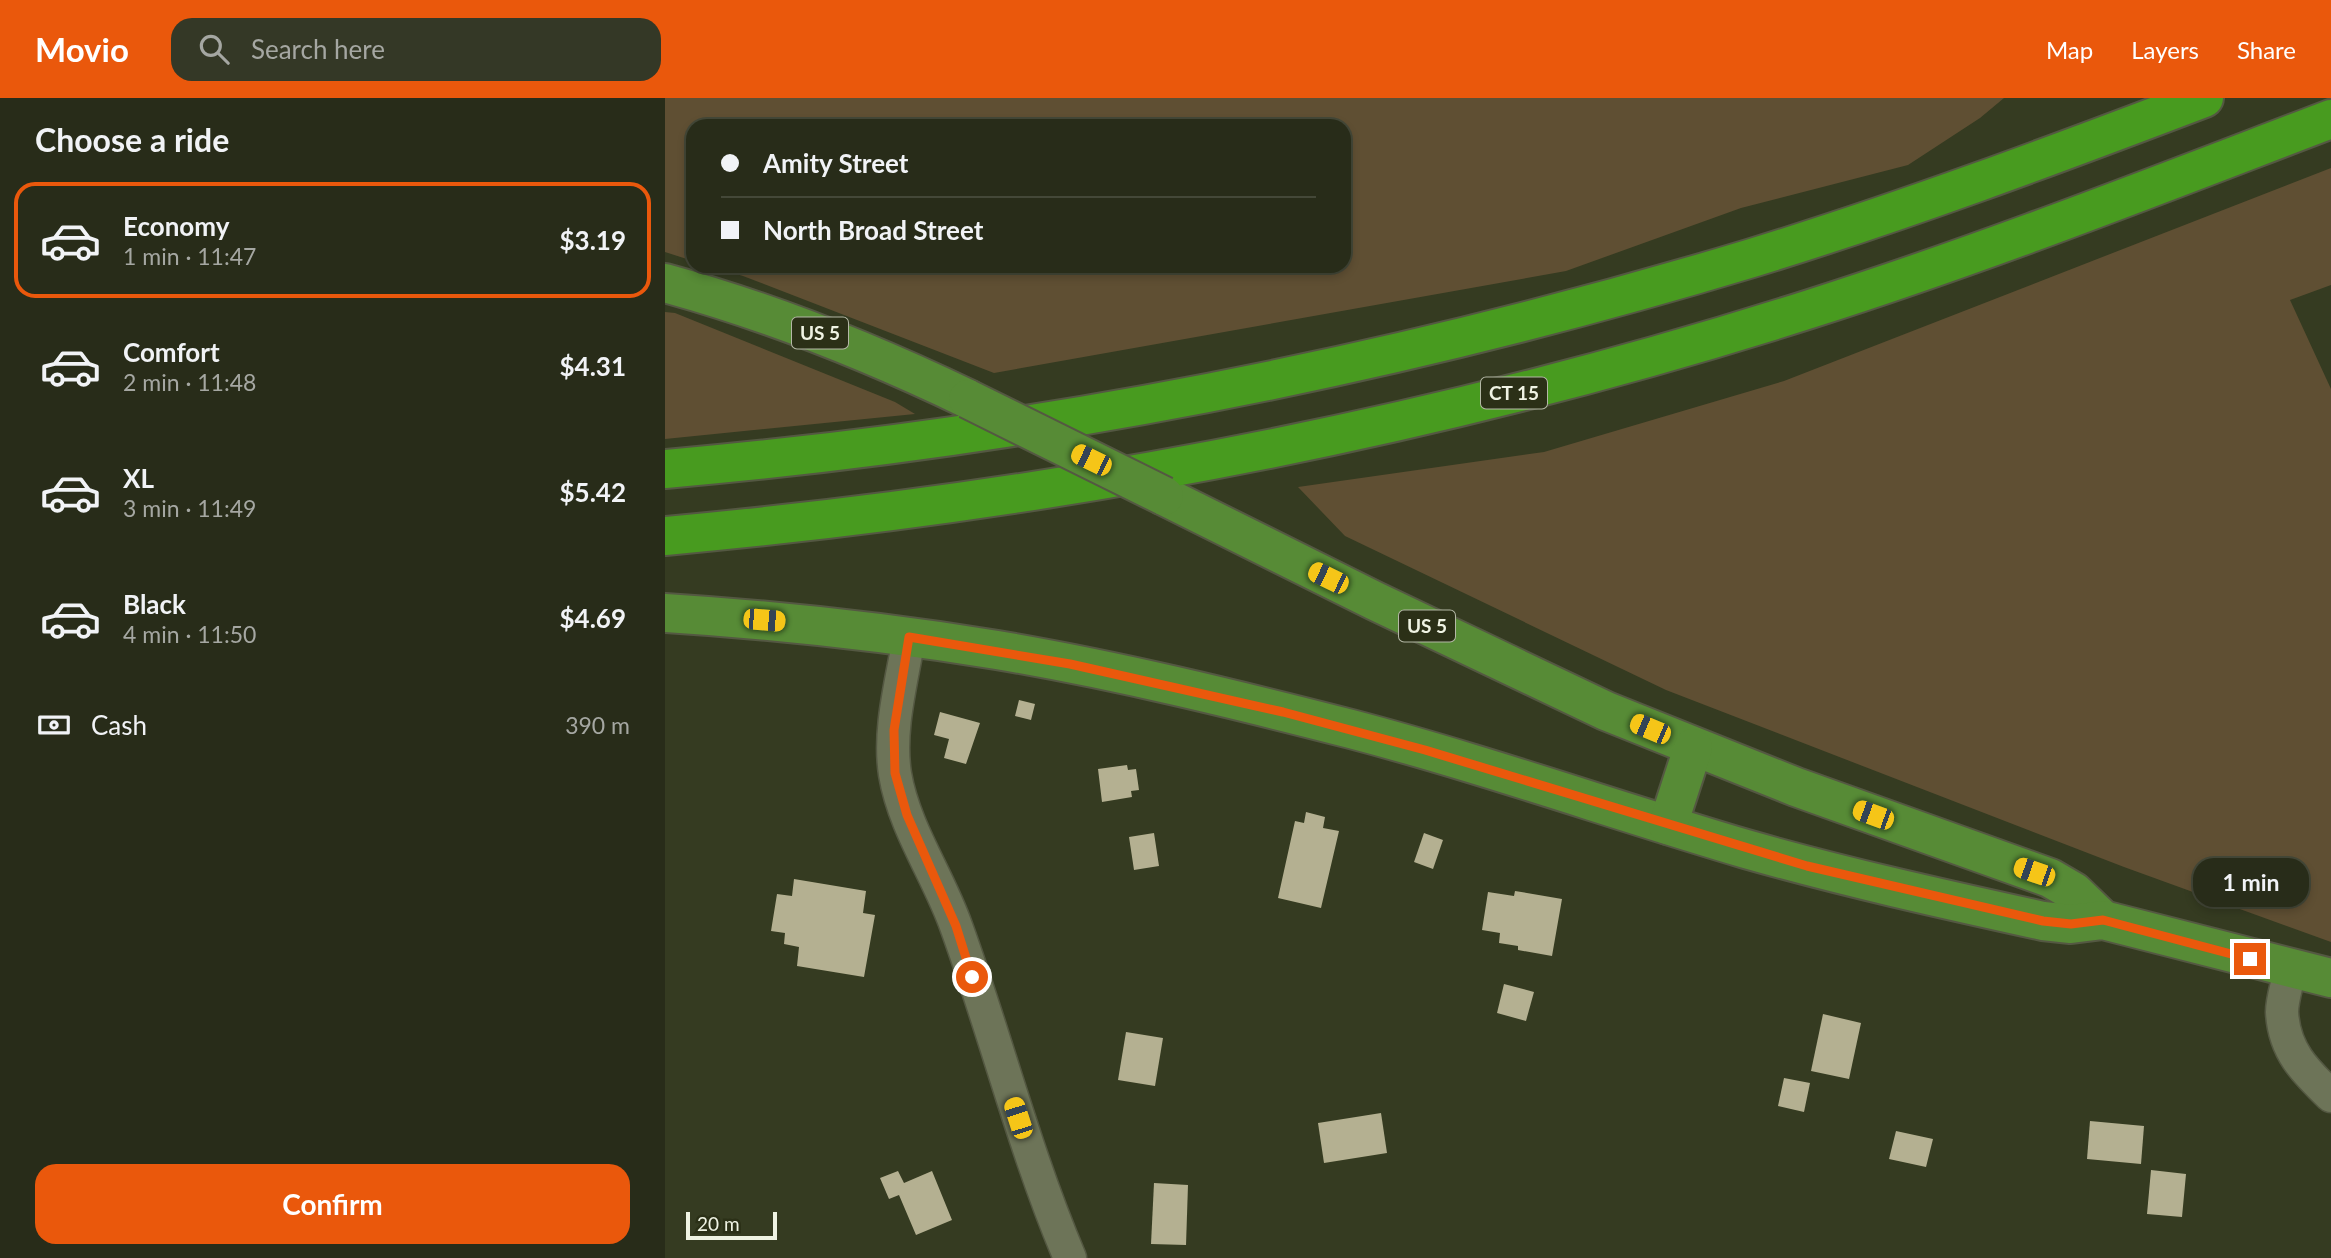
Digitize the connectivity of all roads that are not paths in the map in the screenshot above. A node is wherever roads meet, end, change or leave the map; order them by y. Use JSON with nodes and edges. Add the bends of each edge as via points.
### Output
{"nodes":[{"id":1,"x":2204,"y":98,"type":"edge"},
{"id":2,"x":2331,"y":119,"type":"edge"},
{"id":3,"x":665,"y":283,"type":"edge"},
{"id":4,"x":665,"y":469,"type":"edge"},
{"id":5,"x":665,"y":536,"type":"edge"},
{"id":6,"x":665,"y":613,"type":"edge"},
{"id":7,"x":909,"y":637,"type":"junction"},
{"id":8,"x":1693,"y":748,"type":"junction"},
{"id":9,"x":1668,"y":825,"type":"junction"},
{"id":10,"x":2103,"y":920,"type":"junction"},
{"id":11,"x":2290,"y":969,"type":"junction"},
{"id":12,"x":2331,"y":978,"type":"edge"},
{"id":13,"x":2331,"y":1096,"type":"edge"},
{"id":14,"x":1070,"y":1258,"type":"edge"}],
"edges":[{"from":1,"to":4,"type":"highway","via":[[1845,229],[1465,338],[1100,414],[826,453]]},
{"from":2,"to":5,"type":"highway","number":"CT 15","via":[[1877,287],[1722,336],[1513,393],[1302,442],[1054,488],[840,518]]},
{"from":3,"to":8,"type":"main road","number":"US 5","bridge":true,"via":[[819,332],[968,399],[1498,661]]},
{"from":6,"to":7,"type":"main road","number":"US 5"},
{"from":7,"to":9,"type":"main road","number":"US 5","via":[[1070,664],[1259,706],[1425,750]]},
{"from":7,"to":14,"type":"street","via":[[894,730],[895,773],[907,815],[956,926]]},
{"from":8,"to":9,"type":"main road"},
{"from":8,"to":10,"type":"main road","number":"US 5","via":[[2050,878],[2074,892]]},
{"from":9,"to":10,"type":"main road","number":"US 5","via":[[1821,869],[2043,921]]},
{"from":10,"to":11,"type":"main road","number":"US 5"},
{"from":11,"to":12,"type":"main road","number":"US 5"},
{"from":11,"to":13,"type":"street","via":[[2282,1011],[2288,1046]]}]}
